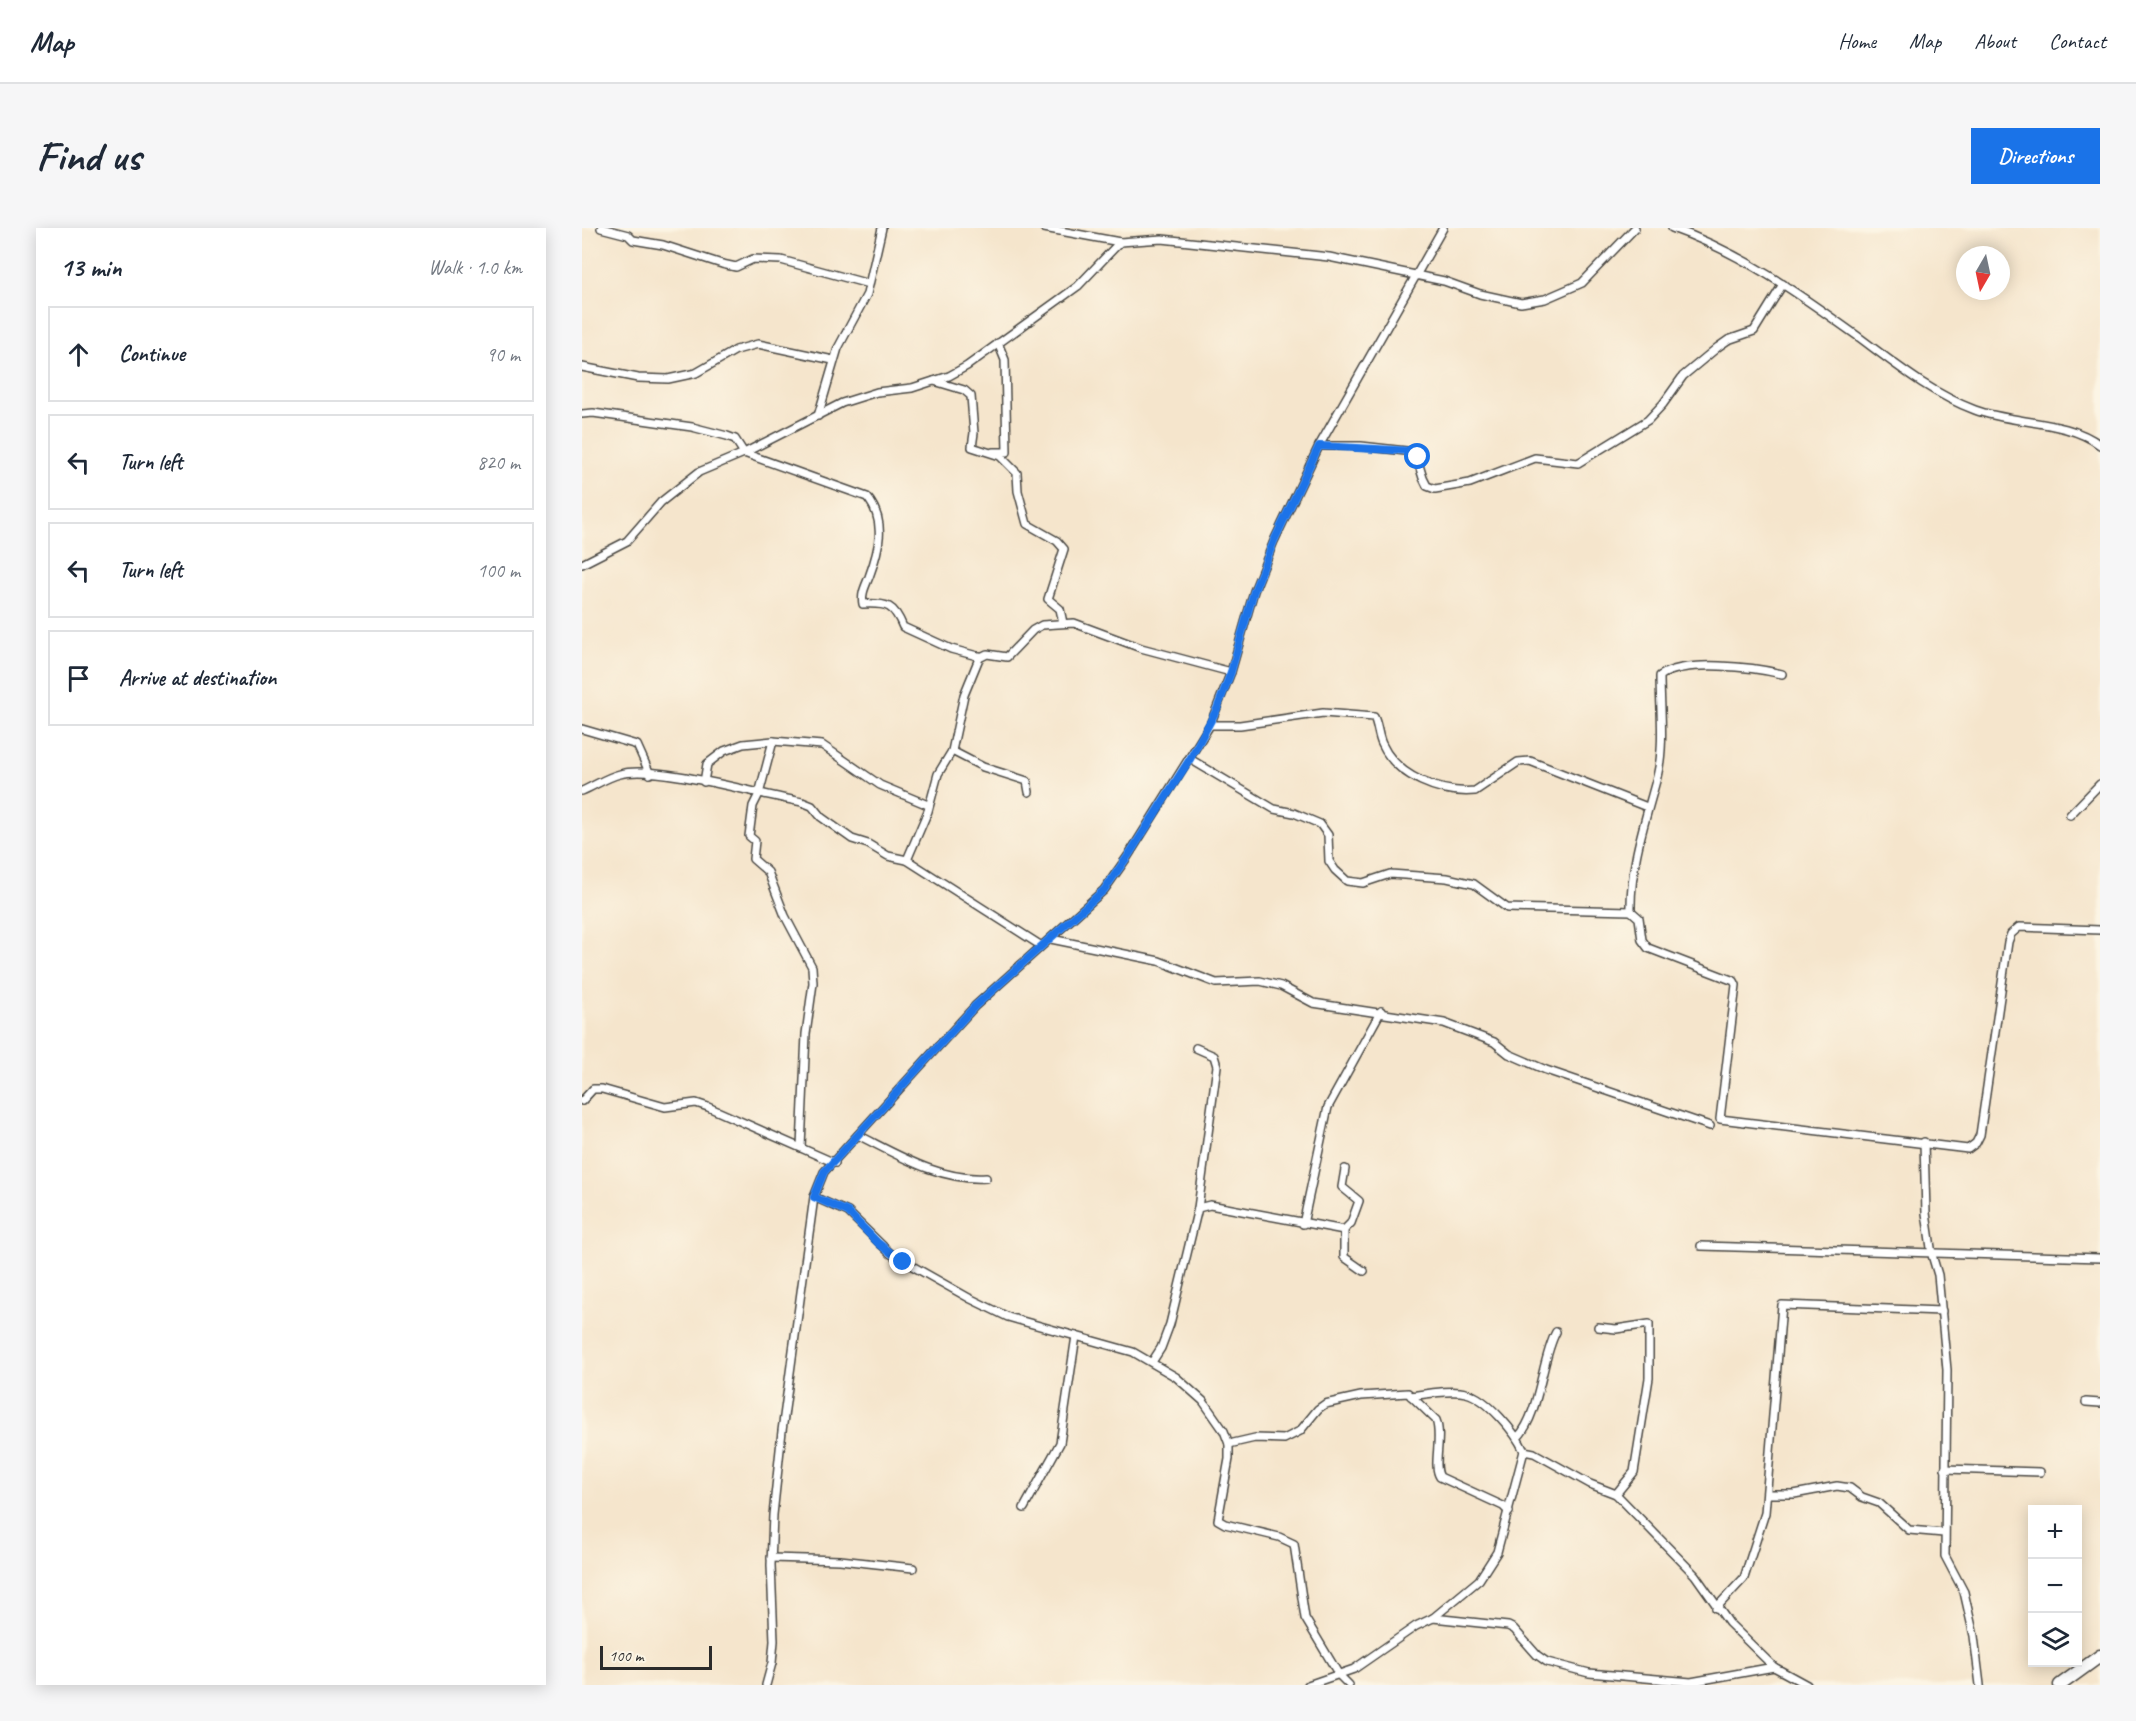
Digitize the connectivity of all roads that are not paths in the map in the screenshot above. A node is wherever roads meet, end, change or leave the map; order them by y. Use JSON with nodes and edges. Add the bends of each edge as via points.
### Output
{"nodes":[{"id":1,"x":601,"y":228,"type":"edge"},
{"id":2,"x":882,"y":228,"type":"edge"},
{"id":3,"x":1044,"y":228,"type":"edge"},
{"id":4,"x":1443,"y":228,"type":"edge"},
{"id":5,"x":1635,"y":228,"type":"edge"},
{"id":6,"x":1672,"y":228,"type":"edge"},
{"id":7,"x":1120,"y":242,"type":"junction"},
{"id":8,"x":1416,"y":276,"type":"junction"},
{"id":9,"x":869,"y":284,"type":"junction"},
{"id":10,"x":1783,"y":284,"type":"junction"},
{"id":11,"x":998,"y":343,"type":"junction"},
{"id":12,"x":833,"y":360,"type":"junction"},
{"id":13,"x":582,"y":367,"type":"edge"},
{"id":14,"x":934,"y":381,"type":"junction"},
{"id":15,"x":582,"y":414,"type":"edge"},
{"id":16,"x":818,"y":416,"type":"junction"},
{"id":17,"x":2100,"y":444,"type":"edge"},
{"id":18,"x":1319,"y":446,"type":"junction"},
{"id":19,"x":991,"y":451,"type":"junction"},
{"id":20,"x":744,"y":453,"type":"junction"},
{"id":21,"x":582,"y":564,"type":"edge"},
{"id":22,"x":1063,"y":623,"type":"junction"},
{"id":23,"x":980,"y":656,"type":"junction"},
{"id":24,"x":1231,"y":672,"type":"junction"},
{"id":25,"x":1782,"y":674,"type":"dead end"},
{"id":26,"x":1210,"y":725,"type":"junction"},
{"id":27,"x":582,"y":729,"type":"edge"},
{"id":28,"x":773,"y":741,"type":"junction"},
{"id":29,"x":952,"y":751,"type":"junction"},
{"id":30,"x":1190,"y":759,"type":"junction"},
{"id":31,"x":650,"y":774,"type":"junction"},
{"id":32,"x":704,"y":782,"type":"junction"},
{"id":33,"x":2100,"y":784,"type":"edge"},
{"id":34,"x":582,"y":791,"type":"edge"},
{"id":35,"x":1029,"y":792,"type":"dead end"},
{"id":36,"x":759,"y":794,"type":"junction"},
{"id":37,"x":928,"y":805,"type":"junction"},
{"id":38,"x":1647,"y":807,"type":"junction"},
{"id":39,"x":2070,"y":815,"type":"dead end"},
{"id":40,"x":907,"y":861,"type":"junction"},
{"id":41,"x":1631,"y":911,"type":"junction"},
{"id":42,"x":2100,"y":930,"type":"edge"},
{"id":43,"x":1051,"y":939,"type":"junction"},
{"id":44,"x":1041,"y":945,"type":"junction"},
{"id":45,"x":1381,"y":1011,"type":"junction"},
{"id":46,"x":1196,"y":1048,"type":"dead end"},
{"id":47,"x":585,"y":1094,"type":"edge"},
{"id":48,"x":582,"y":1101,"type":"edge"},
{"id":49,"x":1710,"y":1126,"type":"dead end"},
{"id":50,"x":858,"y":1135,"type":"junction"},
{"id":51,"x":1924,"y":1142,"type":"junction"},
{"id":52,"x":801,"y":1147,"type":"junction"},
{"id":53,"x":835,"y":1163,"type":"junction"},
{"id":54,"x":1345,"y":1169,"type":"dead end"},
{"id":55,"x":986,"y":1178,"type":"dead end"},
{"id":56,"x":814,"y":1197,"type":"junction"},
{"id":57,"x":1198,"y":1208,"type":"junction"},
{"id":58,"x":1303,"y":1224,"type":"junction"},
{"id":59,"x":1344,"y":1230,"type":"junction"},
{"id":60,"x":1701,"y":1246,"type":"dead end"},
{"id":61,"x":1932,"y":1255,"type":"junction"},
{"id":62,"x":2100,"y":1258,"type":"edge"},
{"id":63,"x":1364,"y":1270,"type":"dead end"},
{"id":64,"x":1942,"y":1311,"type":"junction"},
{"id":65,"x":1598,"y":1327,"type":"dead end"},
{"id":66,"x":1556,"y":1332,"type":"dead end"},
{"id":67,"x":1076,"y":1336,"type":"junction"},
{"id":68,"x":1152,"y":1362,"type":"junction"},
{"id":69,"x":1411,"y":1396,"type":"junction"},
{"id":70,"x":2086,"y":1402,"type":"dead end"},
{"id":71,"x":2100,"y":1403,"type":"edge"},
{"id":72,"x":1518,"y":1437,"type":"junction"},
{"id":73,"x":1229,"y":1444,"type":"junction"},
{"id":74,"x":1524,"y":1451,"type":"junction"},
{"id":75,"x":1946,"y":1469,"type":"junction"},
{"id":76,"x":2040,"y":1472,"type":"dead end"},
{"id":77,"x":1616,"y":1494,"type":"junction"},
{"id":78,"x":1768,"y":1494,"type":"junction"},
{"id":79,"x":1024,"y":1508,"type":"dead end"},
{"id":80,"x":1509,"y":1512,"type":"junction"},
{"id":81,"x":1944,"y":1533,"type":"junction"},
{"id":82,"x":771,"y":1557,"type":"junction"},
{"id":83,"x":914,"y":1568,"type":"dead end"},
{"id":84,"x":1716,"y":1608,"type":"junction"},
{"id":85,"x":1433,"y":1618,"type":"junction"},
{"id":86,"x":2100,"y":1656,"type":"edge"},
{"id":87,"x":1774,"y":1667,"type":"junction"},
{"id":88,"x":1338,"y":1675,"type":"junction"},
{"id":89,"x":766,"y":1685,"type":"edge"},
{"id":90,"x":1308,"y":1685,"type":"edge"},
{"id":91,"x":1349,"y":1685,"type":"edge"},
{"id":92,"x":1807,"y":1685,"type":"edge"},
{"id":93,"x":1980,"y":1685,"type":"edge"},
{"id":94,"x":2060,"y":1685,"type":"edge"}],
"edges":[{"from":1,"to":9,"type":"street","via":[[736,267],[753,259],[781,260]]},
{"from":2,"to":9,"type":"street"},
{"from":3,"to":7,"type":"street"},
{"from":4,"to":8,"type":"street"},
{"from":5,"to":8,"type":"street","via":[[1590,277],[1572,289],[1536,302],[1500,299]]},
{"from":6,"to":10,"type":"street","via":[[1714,244]]},
{"from":7,"to":8,"type":"street","via":[[1162,239],[1329,257]]},
{"from":7,"to":11,"type":"street","via":[[1078,286]]},
{"from":8,"to":18,"type":"street"},
{"from":9,"to":12,"type":"street"},
{"from":10,"to":17,"type":"street","via":[[1938,395],[2000,418],[2077,431]]},
{"from":10,"to":18,"type":"street","via":[[1754,331],[1718,347],[1683,376],[1648,420],[1578,462],[1535,458],[1470,483],[1435,489],[1427,486],[1415,452]]},
{"from":11,"to":14,"type":"street","via":[[967,366]]},
{"from":11,"to":19,"type":"street","via":[[1005,360],[1007,452]]},
{"from":12,"to":13,"type":"street","via":[[752,345],[696,373],[668,379],[627,377]]},
{"from":12,"to":16,"type":"street"},
{"from":14,"to":16,"type":"street","via":[[858,397]]},
{"from":14,"to":19,"type":"street","via":[[971,396],[972,447]]},
{"from":15,"to":20,"type":"street","via":[[692,427],[735,439]]},
{"from":16,"to":20,"type":"street"},
{"from":18,"to":24,"type":"street","via":[[1254,591]]},
{"from":19,"to":22,"type":"street","via":[[1017,473],[1028,524],[1058,541],[1064,549],[1048,599],[1060,609]]},
{"from":20,"to":21,"type":"street","via":[[699,472],[661,502],[627,541]]},
{"from":20,"to":23,"type":"street","via":[[867,497],[879,514],[881,532],[862,593],[863,604],[890,606],[903,627],[918,636]]},
{"from":22,"to":23,"type":"street","via":[[1032,630],[1009,657]]},
{"from":22,"to":24,"type":"street","via":[[1083,624],[1141,648]]},
{"from":23,"to":29,"type":"street","via":[[964,695]]},
{"from":24,"to":26,"type":"street"},
{"from":25,"to":38,"type":"street","via":[[1758,668],[1716,666],[1670,671],[1660,676],[1660,757]]},
{"from":26,"to":30,"type":"street"},
{"from":26,"to":38,"type":"street","via":[[1240,725],[1323,713],[1374,717],[1387,752],[1418,780],[1475,791],[1518,762],[1530,761]]},
{"from":27,"to":31,"type":"street","via":[[638,745]]},
{"from":28,"to":32,"type":"street","via":[[743,744],[724,751],[707,764]]},
{"from":28,"to":36,"type":"street"},
{"from":28,"to":37,"type":"street","via":[[822,745],[880,785]]},
{"from":29,"to":35,"type":"street","via":[[983,767],[1027,781]]},
{"from":29,"to":37,"type":"street","via":[[938,774]]},
{"from":30,"to":41,"type":"street","via":[[1274,809],[1320,824],[1328,835],[1329,861],[1347,881],[1363,883],[1390,874],[1447,878],[1474,884],[1507,908]]},
{"from":30,"to":43,"type":"street","via":[[1104,890]]},
{"from":31,"to":32,"type":"street"},
{"from":31,"to":34,"type":"street","via":[[619,774]]},
{"from":32,"to":36,"type":"street"},
{"from":33,"to":39,"type":"street"},
{"from":36,"to":40,"type":"street","via":[[812,806],[841,833]]},
{"from":36,"to":52,"type":"street","via":[[749,825],[749,836],[754,841],[753,859],[768,872],[785,916],[812,967]]},
{"from":37,"to":40,"type":"street"},
{"from":38,"to":41,"type":"street","via":[[1632,873]]},
{"from":40,"to":44,"type":"street"},
{"from":41,"to":51,"type":"street","via":[[1639,918],[1642,940],[1648,948],[1736,985],[1720,1119]]},
{"from":42,"to":51,"type":"street","via":[[2019,927],[2011,934],[1980,1135],[1968,1149]]},
{"from":43,"to":44,"type":"street"},
{"from":43,"to":45,"type":"street","via":[[1159,961],[1216,982],[1260,981],[1281,986],[1313,1003]]},
{"from":44,"to":50,"type":"street","via":[[975,1006]]},
{"from":45,"to":49,"type":"street","via":[[1444,1023],[1494,1042],[1509,1054],[1546,1070]]},
{"from":45,"to":58,"type":"street","via":[[1328,1107]]},
{"from":46,"to":57,"type":"street","via":[[1214,1056],[1217,1066]]},
{"from":47,"to":48,"type":"street"},
{"from":47,"to":52,"type":"street","via":[[602,1089],[665,1107],[696,1104],[729,1114]]},
{"from":50,"to":53,"type":"street"},
{"from":50,"to":55,"type":"street","via":[[927,1169]]},
{"from":51,"to":61,"type":"street","via":[[1926,1213]]},
{"from":52,"to":53,"type":"street"},
{"from":53,"to":56,"type":"street","via":[[824,1172]]},
{"from":54,"to":59,"type":"street","via":[[1342,1188],[1359,1201],[1351,1223]]},
{"from":56,"to":67,"type":"street","via":[[848,1212],[891,1254],[969,1298],[1008,1317]]},
{"from":56,"to":82,"type":"street","via":[[782,1431]]},
{"from":57,"to":58,"type":"street","via":[[1210,1205]]},
{"from":57,"to":68,"type":"street","via":[[1170,1324]]},
{"from":58,"to":59,"type":"street"},
{"from":59,"to":63,"type":"street","via":[[1344,1257]]},
{"from":60,"to":61,"type":"street"},
{"from":61,"to":62,"type":"street"},
{"from":61,"to":64,"type":"street"},
{"from":64,"to":75,"type":"street","via":[[1947,1370]]},
{"from":64,"to":78,"type":"street","via":[[1782,1305]]},
{"from":65,"to":77,"type":"street","via":[[1616,1329],[1650,1324],[1649,1378],[1634,1472]]},
{"from":66,"to":72,"type":"street","via":[[1546,1350],[1541,1384]]},
{"from":67,"to":68,"type":"street"},
{"from":67,"to":79,"type":"street","via":[[1060,1443]]},
{"from":68,"to":73,"type":"street","via":[[1203,1401]]},
{"from":69,"to":72,"type":"street","via":[[1465,1392],[1480,1399]]},
{"from":69,"to":73,"type":"street","via":[[1405,1393],[1338,1401],[1318,1409],[1300,1431],[1284,1439],[1255,1438]]},
{"from":69,"to":80,"type":"street","via":[[1436,1420],[1440,1450],[1436,1467],[1440,1477]]},
{"from":70,"to":71,"type":"street"},
{"from":72,"to":74,"type":"street"},
{"from":73,"to":88,"type":"street","via":[[1218,1520],[1294,1544],[1305,1618]]},
{"from":74,"to":77,"type":"street"},
{"from":74,"to":80,"type":"street"},
{"from":75,"to":76,"type":"street"},
{"from":75,"to":81,"type":"street"},
{"from":77,"to":84,"type":"street","via":[[1695,1575]]},
{"from":78,"to":81,"type":"street","via":[[1850,1488],[1879,1503],[1909,1530]]},
{"from":78,"to":84,"type":"street","via":[[1744,1578]]},
{"from":80,"to":85,"type":"street","via":[[1497,1552],[1487,1569]]},
{"from":81,"to":93,"type":"street","via":[[1945,1556],[1964,1592]]},
{"from":82,"to":83,"type":"street"},
{"from":82,"to":89,"type":"street","via":[[774,1641]]},
{"from":84,"to":87,"type":"street"},
{"from":85,"to":87,"type":"street","via":[[1508,1626],[1547,1662],[1611,1677],[1691,1682]]},
{"from":85,"to":88,"type":"street","via":[[1354,1669]]},
{"from":86,"to":94,"type":"highway"},
{"from":87,"to":92,"type":"street"},
{"from":88,"to":90,"type":"street"},
{"from":88,"to":91,"type":"street"}]}
